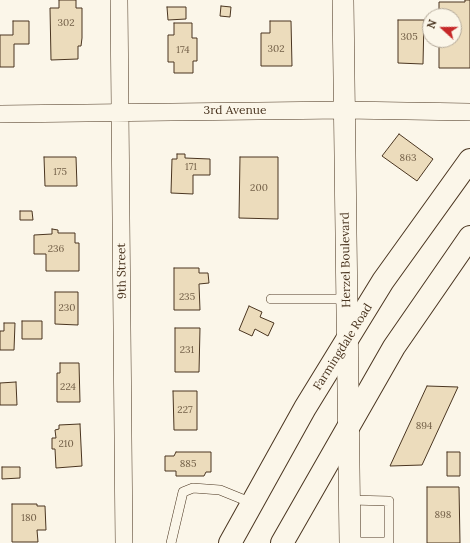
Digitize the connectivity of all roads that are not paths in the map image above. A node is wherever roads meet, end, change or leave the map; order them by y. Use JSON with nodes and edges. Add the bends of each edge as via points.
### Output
{"nodes":[{"id":1,"x":119,"y":0,"type":"edge"},
{"id":2,"x":343,"y":0,"type":"edge"},
{"id":3,"x":344,"y":110,"type":"junction"},
{"id":4,"x":120,"y":112,"type":"junction"},
{"id":5,"x":470,"y":112,"type":"edge"},
{"id":6,"x":0,"y":114,"type":"edge"},
{"id":7,"x":470,"y":160,"type":"edge"},
{"id":8,"x":470,"y":237,"type":"edge"},
{"id":9,"x":271,"y":299,"type":"dead end"},
{"id":10,"x":346,"y":299,"type":"junction"},
{"id":11,"x":347,"y":340,"type":"junction"},
{"id":12,"x":348,"y":426,"type":"junction"},
{"id":13,"x":350,"y":500,"type":"junction"},
{"id":14,"x":252,"y":503,"type":"junction"},
{"id":15,"x":124,"y":543,"type":"edge"},
{"id":16,"x":171,"y":543,"type":"edge"},
{"id":17,"x":230,"y":543,"type":"edge"},
{"id":18,"x":282,"y":543,"type":"edge"},
{"id":19,"x":350,"y":543,"type":"edge"}],
"edges":[{"from":1,"to":4,"type":"street","name":"9th Street"},
{"from":2,"to":3,"type":"street","name":"Herzel Boulevard"},
{"from":3,"to":4,"type":"street","name":"3rd Avenue"},
{"from":3,"to":5,"type":"street","name":"3rd Avenue"},
{"from":3,"to":10,"type":"street","name":"Herzel Boulevard"},
{"from":4,"to":6,"type":"street","name":"3rd Avenue"},
{"from":4,"to":15,"type":"street","name":"9th Street"},
{"from":7,"to":11,"type":"main road","name":"Farmingdale Road","via":[[383,281]]},
{"from":8,"to":12,"type":"main road","via":[[394,347]]},
{"from":9,"to":10,"type":"lane"},
{"from":10,"to":11,"type":"street","name":"Herzel Boulevard"},
{"from":11,"to":12,"type":"street","name":"Herzel Boulevard"},
{"from":11,"to":14,"type":"main road","name":"Farmingdale Road","via":[[305,408]]},
{"from":12,"to":13,"type":"street","name":"Herzel Boulevard"},
{"from":12,"to":18,"type":"main road"},
{"from":13,"to":19,"type":"street","name":"Herzel Boulevard"},
{"from":13,"to":19,"type":"lane","via":[[390,501],[389,542]]},
{"from":14,"to":16,"type":"lane","via":[[220,490],[193,488],[183,492]]},
{"from":14,"to":17,"type":"main road","name":"Farmingdale Road"}]}
